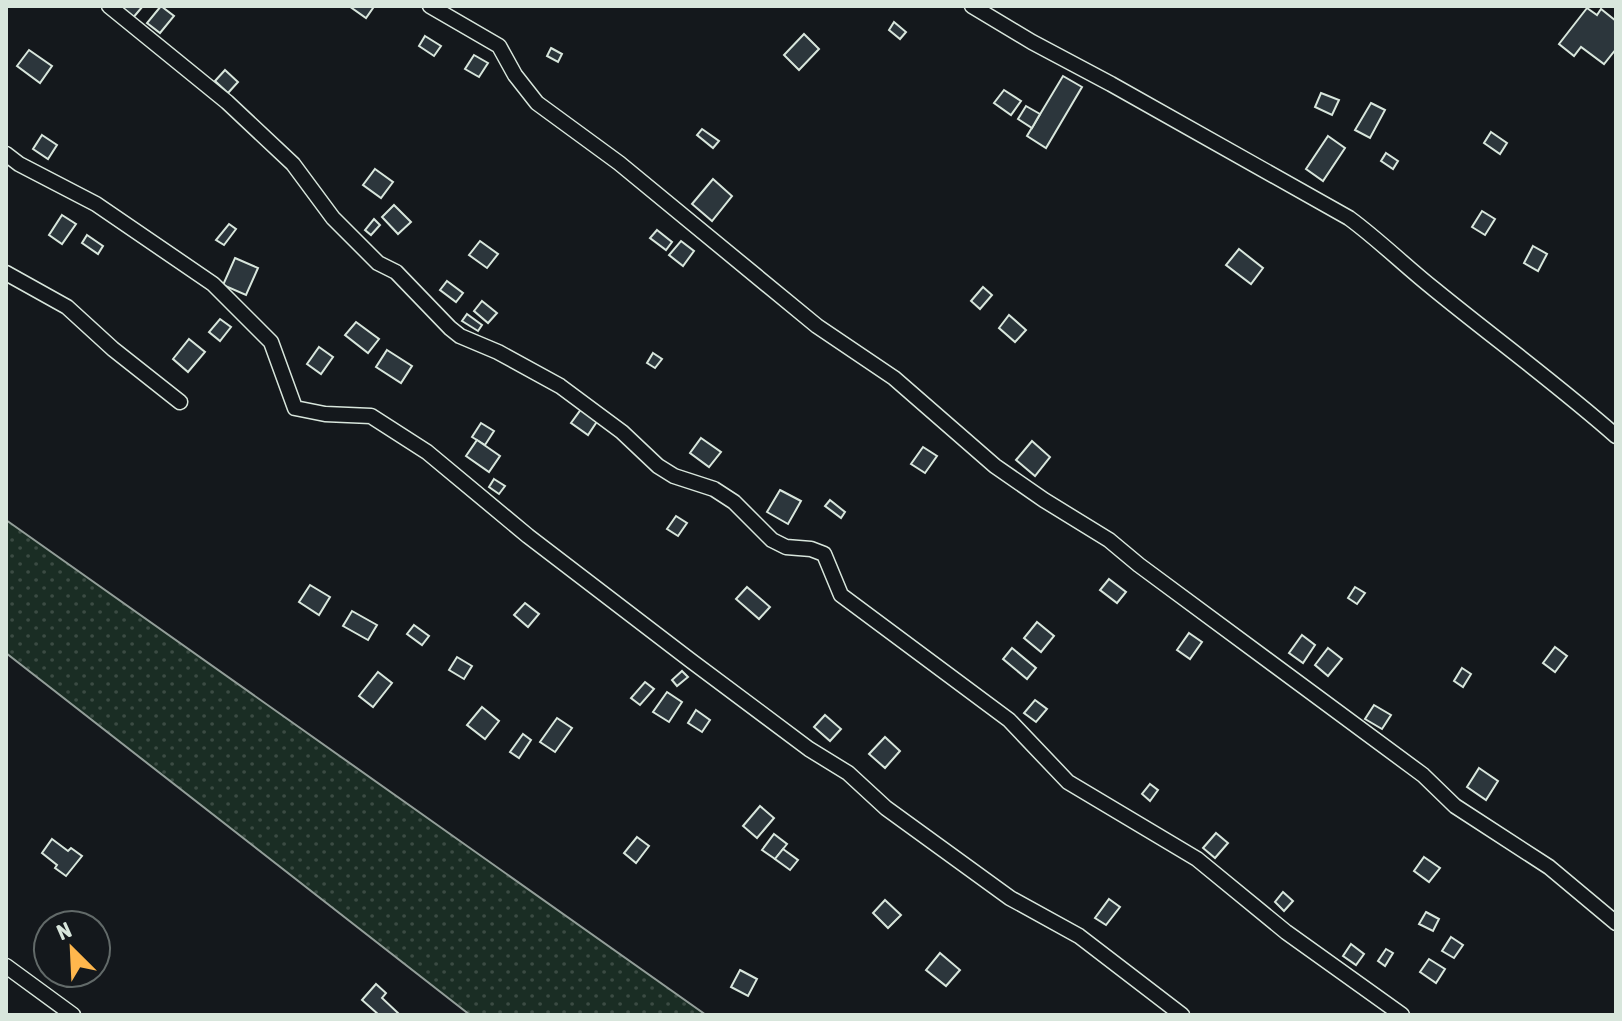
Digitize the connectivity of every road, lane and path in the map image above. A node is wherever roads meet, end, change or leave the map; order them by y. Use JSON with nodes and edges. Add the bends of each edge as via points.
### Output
{"nodes":[{"id":1,"x":109,"y":6,"type":"edge"},
{"id":2,"x":430,"y":6,"type":"edge"},
{"id":3,"x":972,"y":6,"type":"edge"},
{"id":4,"x":6,"y":154,"type":"edge"},
{"id":5,"x":6,"y":273,"type":"edge"},
{"id":6,"x":180,"y":402,"type":"dead end"},
{"id":7,"x":1616,"y":436,"type":"edge"},
{"id":8,"x":1616,"y":923,"type":"edge"},
{"id":9,"x":6,"y":966,"type":"edge"},
{"id":10,"x":73,"y":1015,"type":"edge"},
{"id":11,"x":1182,"y":1015,"type":"edge"},
{"id":12,"x":1402,"y":1015,"type":"edge"}],
"edges":[{"from":1,"to":12,"type":"street","via":[[227,102],[293,164],[333,218],[460,336],[560,386],[658,466],[734,502],[772,540],[824,554],[841,595],[1009,720],[1068,782],[1197,859],[1286,932]]},
{"from":2,"to":8,"type":"street","via":[[499,46],[537,103],[619,163],[817,326],[894,378],[995,466],[1109,540],[1423,775],[1455,806],[1549,867]]},
{"from":3,"to":7,"type":"street","via":[[1349,218]]},
{"from":4,"to":11,"type":"street","via":[[96,204],[213,284],[271,342],[295,408],[371,416],[427,452],[528,536],[848,773],[886,808],[1010,898],[1079,936]]},
{"from":5,"to":6,"type":"street","via":[[67,307]]},
{"from":9,"to":10,"type":"street"}]}
